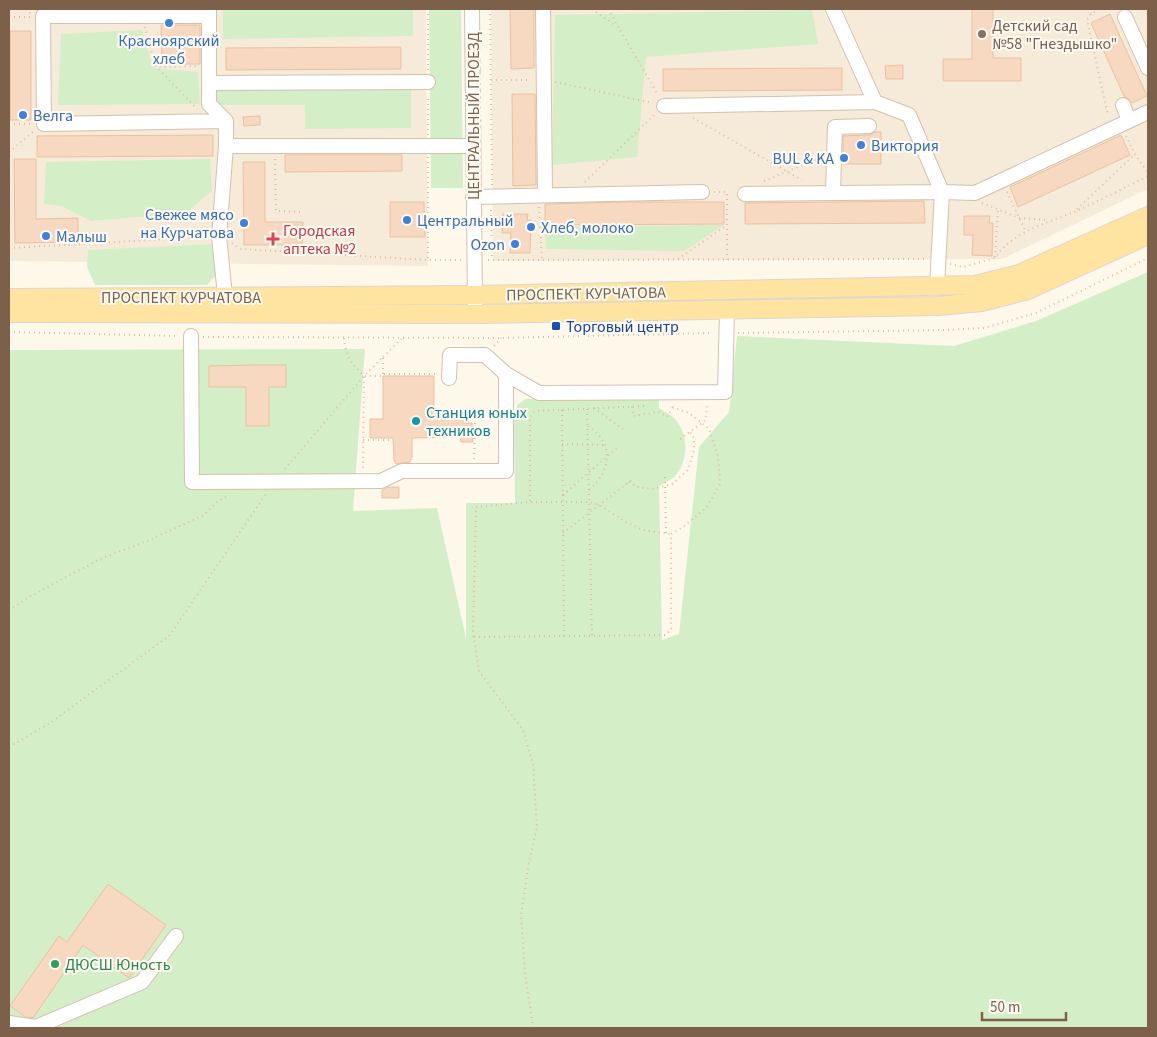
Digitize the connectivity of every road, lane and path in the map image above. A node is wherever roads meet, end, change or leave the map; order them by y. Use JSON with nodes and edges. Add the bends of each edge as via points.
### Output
{"nodes":[{"id":1,"x":26,"y":9,"type":"edge"},
{"id":2,"x":472,"y":9,"type":"edge"},
{"id":3,"x":490,"y":9,"type":"edge"},
{"id":4,"x":543,"y":9,"type":"edge"},
{"id":5,"x":592,"y":9,"type":"edge"},
{"id":6,"x":608,"y":9,"type":"edge"},
{"id":7,"x":833,"y":9,"type":"edge"},
{"id":8,"x":1088,"y":9,"type":"edge"},
{"id":9,"x":1099,"y":9,"type":"edge"},
{"id":10,"x":209,"y":12,"type":"edge"},
{"id":11,"x":1091,"y":14,"type":"junction"},
{"id":12,"x":142,"y":16,"type":"junction"},
{"id":13,"x":9,"y":17,"type":"edge"},
{"id":14,"x":1124,"y":17,"type":"dead end"},
{"id":15,"x":618,"y":27,"type":"junction"},
{"id":16,"x":156,"y":65,"type":"junction"},
{"id":17,"x":209,"y":66,"type":"junction"},
{"id":18,"x":1148,"y":68,"type":"edge"},
{"id":19,"x":491,"y":80,"type":"junction"},
{"id":20,"x":544,"y":80,"type":"junction"},
{"id":21,"x":428,"y":82,"type":"dead end"},
{"id":22,"x":209,"y":83,"type":"junction"},
{"id":23,"x":874,"y":102,"type":"junction"},
{"id":24,"x":668,"y":105,"type":"junction"},
{"id":25,"x":1123,"y":105,"type":"dead end"},
{"id":26,"x":1148,"y":112,"type":"edge"},
{"id":27,"x":209,"y":121,"type":"junction"},
{"id":28,"x":226,"y":121,"type":"junction"},
{"id":29,"x":9,"y":124,"type":"edge"},
{"id":30,"x":44,"y":124,"type":"junction"},
{"id":31,"x":1120,"y":125,"type":"junction"},
{"id":32,"x":869,"y":126,"type":"dead end"},
{"id":33,"x":226,"y":146,"type":"junction"},
{"id":34,"x":275,"y":146,"type":"junction"},
{"id":35,"x":473,"y":146,"type":"junction"},
{"id":36,"x":9,"y":152,"type":"edge"},
{"id":37,"x":834,"y":152,"type":"junction"},
{"id":38,"x":1135,"y":154,"type":"junction"},
{"id":39,"x":786,"y":171,"type":"junction"},
{"id":40,"x":1148,"y":175,"type":"edge"},
{"id":41,"x":1002,"y":180,"type":"junction"},
{"id":42,"x":763,"y":182,"type":"dead end"},
{"id":43,"x":702,"y":192,"type":"joint"},
{"id":44,"x":828,"y":192,"type":"junction"},
{"id":45,"x":942,"y":192,"type":"junction"},
{"id":46,"x":745,"y":194,"type":"dead end"},
{"id":47,"x":542,"y":195,"type":"junction"},
{"id":48,"x":572,"y":195,"type":"junction"},
{"id":49,"x":473,"y":197,"type":"junction"},
{"id":50,"x":491,"y":197,"type":"junction"},
{"id":51,"x":982,"y":202,"type":"dead end"},
{"id":52,"x":998,"y":209,"type":"junction"},
{"id":53,"x":1075,"y":211,"type":"junction"},
{"id":54,"x":302,"y":212,"type":"dead end"},
{"id":55,"x":1148,"y":216,"type":"edge"},
{"id":56,"x":1019,"y":218,"type":"junction"},
{"id":57,"x":1052,"y":220,"type":"junction"},
{"id":58,"x":727,"y":225,"type":"junction"},
{"id":59,"x":1026,"y":232,"type":"junction"},
{"id":60,"x":1148,"y":235,"type":"edge"},
{"id":61,"x":219,"y":236,"type":"junction"},
{"id":62,"x":9,"y":248,"type":"edge"},
{"id":63,"x":995,"y":258,"type":"junction"},
{"id":64,"x":1148,"y":258,"type":"edge"},
{"id":65,"x":474,"y":260,"type":"junction"},
{"id":66,"x":492,"y":260,"type":"junction"},
{"id":67,"x":542,"y":260,"type":"junction"},
{"id":68,"x":676,"y":260,"type":"junction"},
{"id":69,"x":727,"y":260,"type":"junction"},
{"id":70,"x":938,"y":262,"type":"junction"},
{"id":71,"x":1019,"y":274,"type":"junction"},
{"id":72,"x":937,"y":287,"type":"junction"},
{"id":73,"x":1028,"y":290,"type":"junction"},
{"id":74,"x":475,"y":295,"type":"junction"},
{"id":75,"x":225,"y":296,"type":"junction"},
{"id":76,"x":9,"y":298,"type":"edge"},
{"id":77,"x":727,"y":310,"type":"junction"},
{"id":78,"x":9,"y":313,"type":"edge"},
{"id":79,"x":475,"y":314,"type":"junction"},
{"id":80,"x":9,"y":332,"type":"edge"},
{"id":81,"x":726,"y":333,"type":"junction"},
{"id":82,"x":191,"y":336,"type":"junction"},
{"id":83,"x":344,"y":338,"type":"junction"},
{"id":84,"x":402,"y":338,"type":"junction"},
{"id":85,"x":383,"y":357,"type":"junction"},
{"id":86,"x":383,"y":374,"type":"junction"},
{"id":87,"x":506,"y":374,"type":"junction"},
{"id":88,"x":364,"y":376,"type":"junction"},
{"id":89,"x":449,"y":376,"type":"joint"},
{"id":90,"x":708,"y":392,"type":"junction"},
{"id":91,"x":667,"y":405,"type":"dead end"},
{"id":92,"x":650,"y":406,"type":"dead end"},
{"id":93,"x":632,"y":407,"type":"junction"},
{"id":94,"x":673,"y":407,"type":"junction"},
{"id":95,"x":587,"y":408,"type":"junction"},
{"id":96,"x":594,"y":408,"type":"junction"},
{"id":97,"x":562,"y":410,"type":"junction"},
{"id":98,"x":475,"y":423,"type":"dead end"},
{"id":99,"x":702,"y":423,"type":"junction"},
{"id":100,"x":588,"y":425,"type":"junction"},
{"id":101,"x":623,"y":429,"type":"dead end"},
{"id":102,"x":690,"y":432,"type":"junction"},
{"id":103,"x":680,"y":439,"type":"dead end"},
{"id":104,"x":363,"y":440,"type":"junction"},
{"id":105,"x":393,"y":440,"type":"dead end"},
{"id":106,"x":562,"y":444,"type":"junction"},
{"id":107,"x":588,"y":445,"type":"junction"},
{"id":108,"x":605,"y":445,"type":"junction"},
{"id":109,"x":617,"y":448,"type":"dead end"},
{"id":110,"x":607,"y":456,"type":"junction"},
{"id":111,"x":474,"y":471,"type":"junction"},
{"id":112,"x":589,"y":473,"type":"junction"},
{"id":113,"x":665,"y":477,"type":"dead end"},
{"id":114,"x":634,"y":478,"type":"dead end"},
{"id":115,"x":253,"y":482,"type":"junction"},
{"id":116,"x":274,"y":482,"type":"junction"},
{"id":117,"x":362,"y":482,"type":"junction"},
{"id":118,"x":629,"y":482,"type":"junction"},
{"id":119,"x":665,"y":486,"type":"junction"},
{"id":120,"x":589,"y":490,"type":"junction"},
{"id":121,"x":562,"y":495,"type":"junction"},
{"id":122,"x":530,"y":502,"type":"junction"},
{"id":123,"x":562,"y":502,"type":"junction"},
{"id":124,"x":589,"y":502,"type":"junction"},
{"id":125,"x":600,"y":505,"type":"junction"},
{"id":126,"x":589,"y":513,"type":"junction"},
{"id":127,"x":666,"y":533,"type":"junction"},
{"id":128,"x":563,"y":534,"type":"junction"},
{"id":129,"x":671,"y":534,"type":"junction"},
{"id":130,"x":9,"y":610,"type":"edge"},
{"id":131,"x":564,"y":636,"type":"junction"},
{"id":132,"x":592,"y":636,"type":"junction"},
{"id":133,"x":474,"y":637,"type":"junction"},
{"id":134,"x":9,"y":747,"type":"edge"},
{"id":135,"x":176,"y":936,"type":"dead end"},
{"id":136,"x":9,"y":1023,"type":"edge"},
{"id":137,"x":533,"y":1028,"type":"edge"}],
"edges":[{"from":1,"to":13,"type":"path","via":[[33,17]]},
{"from":2,"to":35,"type":"street","name":"ЦЕНТРАЛЬНЫЙ ПРОЕЗД"},
{"from":3,"to":19,"type":"path"},
{"from":4,"to":20,"type":"street"},
{"from":5,"to":15,"type":"path"},
{"from":6,"to":15,"type":"path"},
{"from":7,"to":23,"type":"street"},
{"from":8,"to":11,"type":"path"},
{"from":9,"to":11,"type":"path"},
{"from":10,"to":12,"type":"street"},
{"from":10,"to":17,"type":"street"},
{"from":11,"to":31,"type":"path","via":[[1087,20]]},
{"from":12,"to":16,"type":"path"},
{"from":12,"to":30,"type":"street","via":[[43,16]]},
{"from":14,"to":18,"type":"street"},
{"from":15,"to":24,"type":"path"},
{"from":16,"to":17,"type":"path"},
{"from":16,"to":27,"type":"path"},
{"from":17,"to":22,"type":"street"},
{"from":19,"to":20,"type":"path"},
{"from":19,"to":50,"type":"path"},
{"from":20,"to":24,"type":"path"},
{"from":20,"to":47,"type":"street"},
{"from":21,"to":22,"type":"street"},
{"from":22,"to":28,"type":"street","via":[[209,104]]},
{"from":23,"to":24,"type":"street"},
{"from":23,"to":45,"type":"street","via":[[909,114]]},
{"from":24,"to":39,"type":"path"},
{"from":24,"to":48,"type":"path"},
{"from":25,"to":31,"type":"street"},
{"from":26,"to":31,"type":"street"},
{"from":27,"to":28,"type":"street"},
{"from":27,"to":30,"type":"street"},
{"from":28,"to":33,"type":"street"},
{"from":29,"to":30,"type":"path"},
{"from":30,"to":36,"type":"path"},
{"from":31,"to":38,"type":"path"},
{"from":31,"to":41,"type":"street"},
{"from":32,"to":37,"type":"street","via":[[835,127]]},
{"from":33,"to":34,"type":"street"},
{"from":33,"to":61,"type":"street"},
{"from":34,"to":35,"type":"street"},
{"from":34,"to":54,"type":"path","via":[[276,212]]},
{"from":35,"to":49,"type":"street","name":"ЦЕНТРАЛЬНЫЙ ПРОЕЗД"},
{"from":37,"to":39,"type":"path"},
{"from":37,"to":44,"type":"street"},
{"from":38,"to":40,"type":"path"},
{"from":38,"to":53,"type":"path"},
{"from":39,"to":42,"type":"path"},
{"from":39,"to":44,"type":"path"},
{"from":40,"to":53,"type":"path"},
{"from":41,"to":45,"type":"street","via":[[975,193]]},
{"from":41,"to":56,"type":"path"},
{"from":43,"to":48,"type":"street"},
{"from":43,"to":58,"type":"path","via":[[727,192]]},
{"from":44,"to":45,"type":"street"},
{"from":44,"to":46,"type":"street"},
{"from":45,"to":70,"type":"street"},
{"from":47,"to":48,"type":"street"},
{"from":47,"to":50,"type":"street"},
{"from":47,"to":67,"type":"path"},
{"from":49,"to":50,"type":"street"},
{"from":49,"to":65,"type":"street","name":"ЦЕНТРАЛЬНЫЙ ПРОЕЗД"},
{"from":50,"to":66,"type":"path"},
{"from":51,"to":52,"type":"path"},
{"from":52,"to":56,"type":"path"},
{"from":52,"to":63,"type":"path"},
{"from":53,"to":57,"type":"path"},
{"from":55,"to":71,"type":"main road","name":"ПРОСПЕКТ КУРЧАТОВА"},
{"from":56,"to":57,"type":"path"},
{"from":56,"to":59,"type":"path"},
{"from":57,"to":59,"type":"path"},
{"from":58,"to":68,"type":"path"},
{"from":58,"to":69,"type":"path"},
{"from":59,"to":63,"type":"path","via":[[1002,248]]},
{"from":60,"to":73,"type":"main road","name":"ПРОСПЕКТ КУРЧАТОВА"},
{"from":61,"to":62,"type":"path"},
{"from":61,"to":65,"type":"path","via":[[241,249]]},
{"from":61,"to":75,"type":"street"},
{"from":63,"to":70,"type":"path","via":[[963,267]]},
{"from":64,"to":81,"type":"path","via":[[1036,313],[984,328]]},
{"from":65,"to":66,"type":"path"},
{"from":65,"to":74,"type":"street","name":"ЦЕНТРАЛЬНЫЙ ПРОЕЗД"},
{"from":66,"to":67,"type":"path"},
{"from":67,"to":68,"type":"path"},
{"from":68,"to":69,"type":"path"},
{"from":69,"to":70,"type":"path","via":[[928,259]]},
{"from":70,"to":72,"type":"street"},
{"from":71,"to":72,"type":"main road","name":"ПРОСПЕКТ КУРЧАТОВА","via":[[975,285]]},
{"from":71,"to":73,"type":"main road"},
{"from":72,"to":74,"type":"main road","name":"ПРОСПЕКТ КУРЧАТОВА"},
{"from":73,"to":77,"type":"main road","name":"ПРОСПЕКТ КУРЧАТОВА","via":[[982,302],[938,306]]},
{"from":74,"to":75,"type":"main road","name":"ПРОСПЕКТ КУРЧАТОВА"},
{"from":74,"to":79,"type":"street","name":"ЦЕНТРАЛЬНЫЙ ПРОЕЗД"},
{"from":75,"to":76,"type":"main road","name":"ПРОСПЕКТ КУРЧАТОВА"},
{"from":77,"to":79,"type":"main road","name":"ПРОСПЕКТ КУРЧАТОВА"},
{"from":77,"to":81,"type":"street"},
{"from":78,"to":79,"type":"main road","name":"ПРОСПЕКТ КУРЧАТОВА"},
{"from":80,"to":82,"type":"path"},
{"from":81,"to":84,"type":"path"},
{"from":81,"to":90,"type":"street","via":[[725,392]]},
{"from":82,"to":83,"type":"path"},
{"from":82,"to":115,"type":"street","via":[[192,482]]},
{"from":83,"to":84,"type":"path"},
{"from":83,"to":88,"type":"path","via":[[347,356]]},
{"from":84,"to":85,"type":"path"},
{"from":85,"to":86,"type":"path"},
{"from":85,"to":88,"type":"path"},
{"from":86,"to":88,"type":"path"},
{"from":86,"to":89,"type":"path"},
{"from":87,"to":89,"type":"street","via":[[486,355],[450,355]]},
{"from":87,"to":90,"type":"street","via":[[539,393]]},
{"from":87,"to":111,"type":"street","via":[[506,471]]},
{"from":88,"to":104,"type":"path"},
{"from":88,"to":116,"type":"path"},
{"from":90,"to":99,"type":"path","via":[[706,420]]},
{"from":91,"to":94,"type":"path"},
{"from":92,"to":93,"type":"path"},
{"from":93,"to":94,"type":"path","via":[[633,416],[659,412],[667,417]]},
{"from":93,"to":96,"type":"path"},
{"from":94,"to":99,"type":"path"},
{"from":95,"to":96,"type":"path"},
{"from":95,"to":97,"type":"path"},
{"from":95,"to":100,"type":"path"},
{"from":96,"to":101,"type":"path"},
{"from":97,"to":106,"type":"path"},
{"from":97,"to":122,"type":"path","via":[[535,411],[530,417]]},
{"from":98,"to":111,"type":"path"},
{"from":99,"to":102,"type":"path"},
{"from":99,"to":129,"type":"path","via":[[709,429],[718,456],[720,484],[707,507]]},
{"from":100,"to":107,"type":"path"},
{"from":100,"to":108,"type":"path"},
{"from":102,"to":103,"type":"path"},
{"from":102,"to":119,"type":"path","via":[[694,438],[694,450],[688,470]]},
{"from":104,"to":105,"type":"path"},
{"from":104,"to":117,"type":"path"},
{"from":106,"to":107,"type":"path"},
{"from":106,"to":121,"type":"path"},
{"from":107,"to":108,"type":"path"},
{"from":107,"to":112,"type":"path"},
{"from":108,"to":110,"type":"path"},
{"from":109,"to":110,"type":"path"},
{"from":110,"to":112,"type":"path"},
{"from":110,"to":120,"type":"path","via":[[599,481]]},
{"from":111,"to":117,"type":"street","via":[[402,471],[382,482]]},
{"from":112,"to":120,"type":"path"},
{"from":112,"to":121,"type":"path"},
{"from":113,"to":119,"type":"path"},
{"from":114,"to":118,"type":"path"},
{"from":115,"to":116,"type":"street"},
{"from":115,"to":130,"type":"path","via":[[217,502],[204,515],[100,558]]},
{"from":116,"to":117,"type":"street"},
{"from":116,"to":134,"type":"path","via":[[169,636],[50,723]]},
{"from":118,"to":119,"type":"path","via":[[637,487],[653,489]]},
{"from":118,"to":125,"type":"path"},
{"from":119,"to":127,"type":"path"},
{"from":120,"to":124,"type":"path"},
{"from":121,"to":123,"type":"path"},
{"from":122,"to":123,"type":"path"},
{"from":122,"to":133,"type":"path","via":[[476,507]]},
{"from":123,"to":124,"type":"path"},
{"from":123,"to":128,"type":"path"},
{"from":124,"to":125,"type":"path"},
{"from":124,"to":126,"type":"path"},
{"from":125,"to":126,"type":"path"},
{"from":125,"to":127,"type":"path","via":[[643,530]]},
{"from":126,"to":128,"type":"path"},
{"from":126,"to":132,"type":"path"},
{"from":127,"to":129,"type":"path"},
{"from":128,"to":131,"type":"path"},
{"from":129,"to":132,"type":"path","via":[[671,630],[665,635]]},
{"from":131,"to":132,"type":"path"},
{"from":131,"to":133,"type":"path"},
{"from":133,"to":137,"type":"path","via":[[479,671],[523,730],[533,764],[537,827],[521,915]]},
{"from":135,"to":136,"type":"street","via":[[142,982],[36,1027]]}]}
